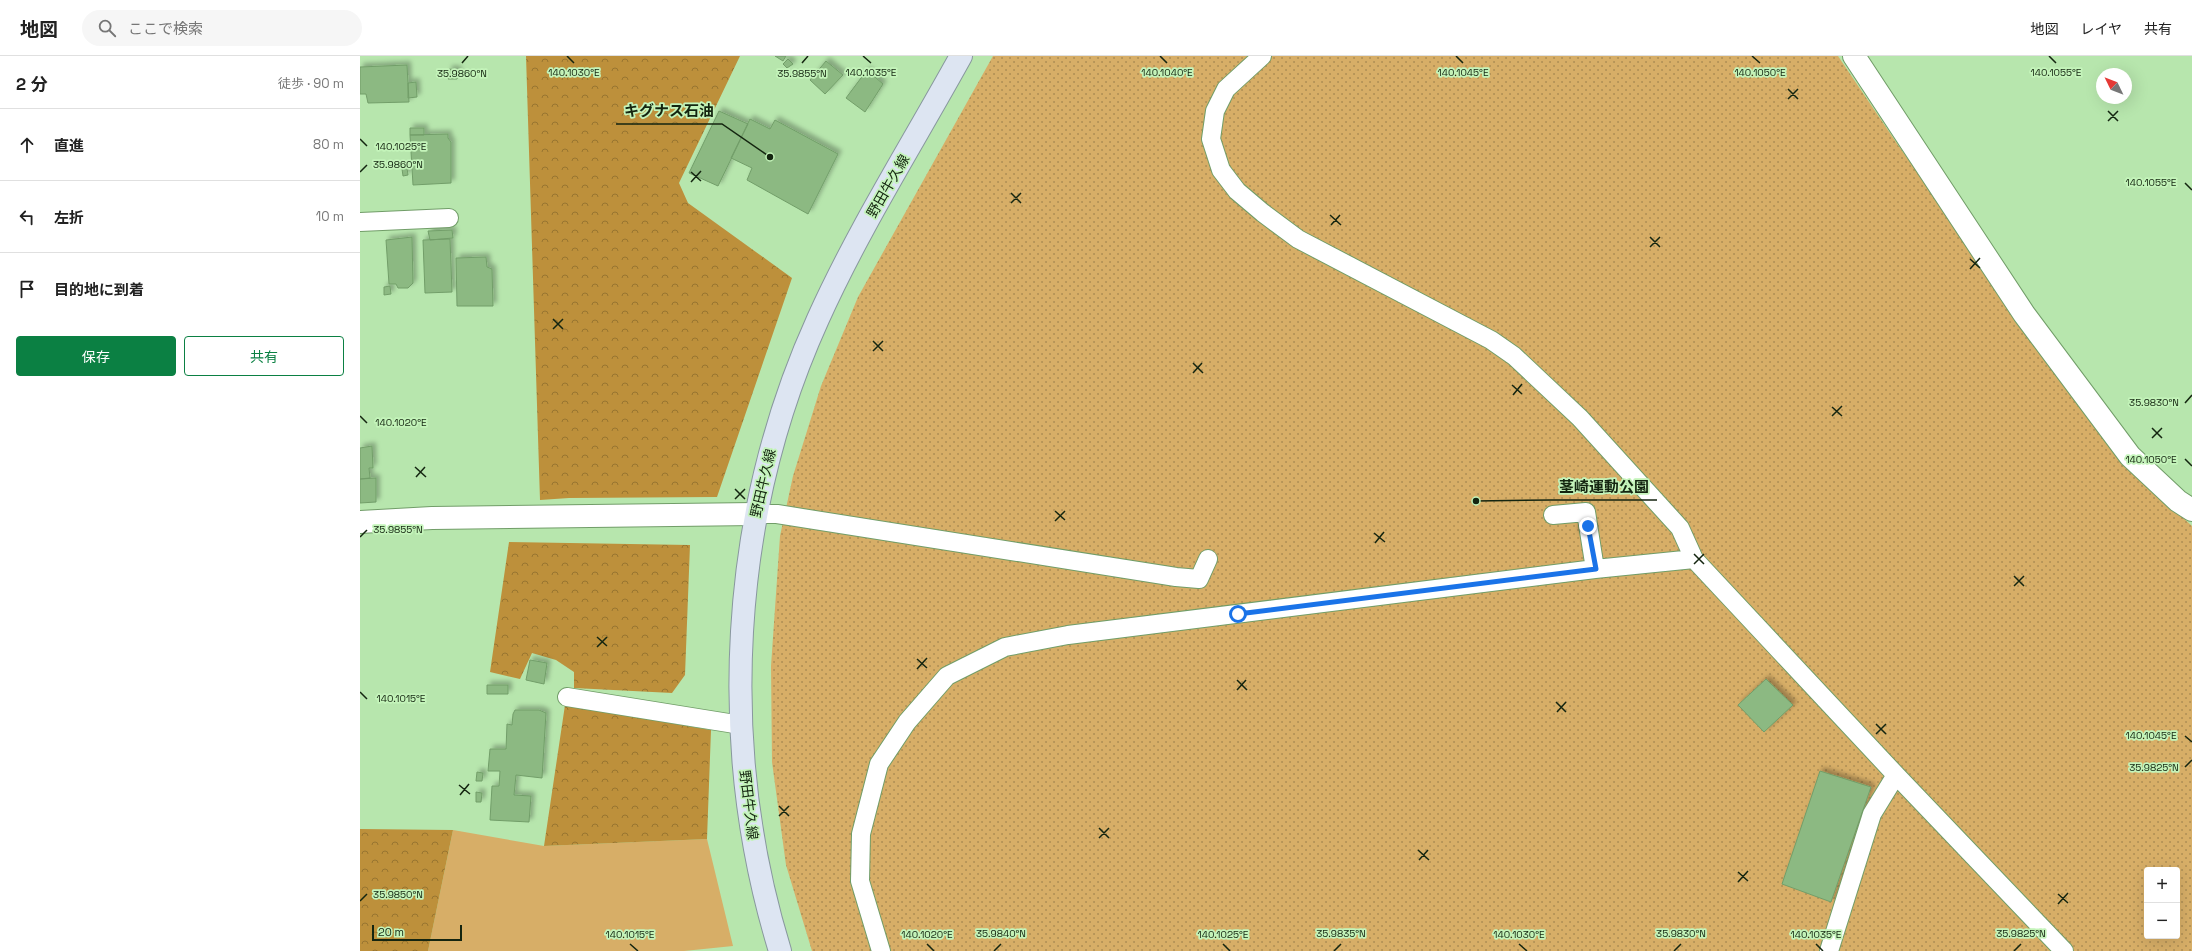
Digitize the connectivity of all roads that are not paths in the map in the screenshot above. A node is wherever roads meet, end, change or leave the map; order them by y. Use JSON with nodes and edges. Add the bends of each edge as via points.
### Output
{"nodes":[{"id":1,"x":961,"y":56,"type":"edge"},
{"id":2,"x":1262,"y":56,"type":"edge"},
{"id":3,"x":1854,"y":56,"type":"edge"},
{"id":4,"x":449,"y":218,"type":"dead end"},
{"id":5,"x":360,"y":222,"type":"edge"},
{"id":6,"x":2192,"y":510,"type":"edge"},
{"id":7,"x":756,"y":514,"type":"junction"},
{"id":8,"x":1553,"y":515,"type":"dead end"},
{"id":9,"x":360,"y":522,"type":"edge"},
{"id":10,"x":1208,"y":559,"type":"dead end"},
{"id":11,"x":1694,"y":559,"type":"junction"},
{"id":12,"x":1596,"y":569,"type":"junction"},
{"id":13,"x":566,"y":697,"type":"dead end"},
{"id":14,"x":741,"y":725,"type":"junction"},
{"id":15,"x":1896,"y":775,"type":"junction"},
{"id":16,"x":780,"y":951,"type":"edge"},
{"id":17,"x":881,"y":951,"type":"edge"},
{"id":18,"x":1829,"y":951,"type":"edge"},
{"id":19,"x":2064,"y":951,"type":"edge"}],
"edges":[{"from":1,"to":7,"type":"main road","name":"野田牛久線","via":[[854,246],[818,320],[790,388],[774,436]]},
{"from":2,"to":11,"type":"lane","via":[[1226,89],[1215,111],[1211,139],[1221,170],[1237,191],[1298,240],[1491,340],[1514,356],[1580,418],[1680,528]]},
{"from":3,"to":6,"type":"street","via":[[2024,314],[2130,456],[2178,501]]},
{"from":4,"to":5,"type":"lane"},
{"from":7,"to":9,"type":"street","via":[[432,518]]},
{"from":7,"to":10,"type":"lane","via":[[778,514],[1199,580]]},
{"from":7,"to":14,"type":"main road","name":"野田牛久線","via":[[744,612]]},
{"from":8,"to":12,"type":"lane","via":[[1586,512]]},
{"from":11,"to":12,"type":"lane"},
{"from":11,"to":15,"type":"lane"},
{"from":12,"to":17,"type":"lane","via":[[1068,635],[1005,647],[947,676],[907,722],[879,764],[861,834],[860,881]]},
{"from":13,"to":14,"type":"lane"},
{"from":14,"to":16,"type":"main road","name":"野田牛久線","via":[[748,806],[758,869]]},
{"from":15,"to":18,"type":"lane","via":[[1872,814]]},
{"from":15,"to":19,"type":"lane"}]}
